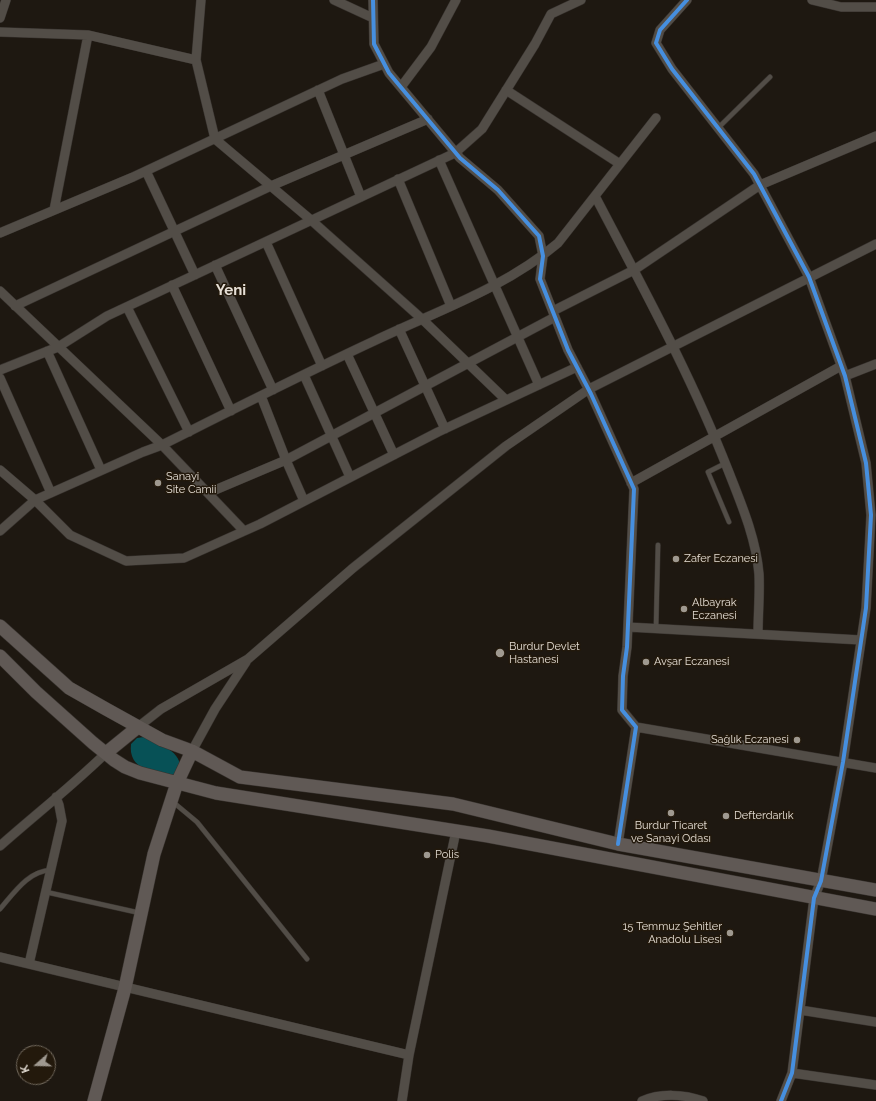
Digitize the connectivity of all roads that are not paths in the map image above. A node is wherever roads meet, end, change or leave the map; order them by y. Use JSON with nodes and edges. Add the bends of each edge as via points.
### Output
{"nodes":[{"id":1,"x":6,"y":0,"type":"edge"},
{"id":2,"x":200,"y":0,"type":"edge"},
{"id":3,"x":334,"y":0,"type":"edge"},
{"id":4,"x":373,"y":0,"type":"edge"},
{"id":5,"x":456,"y":0,"type":"edge"},
{"id":6,"x":581,"y":0,"type":"edge"},
{"id":7,"x":687,"y":0,"type":"edge"},
{"id":8,"x":812,"y":0,"type":"edge"},
{"id":9,"x":857,"y":4,"type":"edge"},
{"id":10,"x":876,"y":7,"type":"edge"},
{"id":11,"x":0,"y":18,"type":"edge"},
{"id":12,"x":373,"y":18,"type":"junction"},
{"id":13,"x":0,"y":32,"type":"edge"},
{"id":14,"x":88,"y":35,"type":"junction"},
{"id":15,"x":196,"y":60,"type":"junction"},
{"id":16,"x":384,"y":64,"type":"junction"},
{"id":17,"x":770,"y":77,"type":"dead end"},
{"id":18,"x":401,"y":87,"type":"junction"},
{"id":19,"x":318,"y":90,"type":"junction"},
{"id":20,"x":506,"y":90,"type":"junction"},
{"id":21,"x":656,"y":118,"type":"dead end"},
{"id":22,"x":428,"y":120,"type":"junction"},
{"id":23,"x":718,"y":128,"type":"junction"},
{"id":24,"x":876,"y":136,"type":"edge"},
{"id":25,"x":215,"y":138,"type":"junction"},
{"id":26,"x":455,"y":153,"type":"junction"},
{"id":27,"x":343,"y":156,"type":"junction"},
{"id":28,"x":439,"y":160,"type":"junction"},
{"id":29,"x":620,"y":164,"type":"junction"},
{"id":30,"x":146,"y":171,"type":"junction"},
{"id":31,"x":398,"y":179,"type":"junction"},
{"id":32,"x":760,"y":185,"type":"junction"},
{"id":33,"x":271,"y":186,"type":"junction"},
{"id":34,"x":595,"y":196,"type":"junction"},
{"id":35,"x":361,"y":197,"type":"junction"},
{"id":36,"x":54,"y":210,"type":"junction"},
{"id":37,"x":311,"y":220,"type":"junction"},
{"id":38,"x":175,"y":231,"type":"junction"},
{"id":39,"x":0,"y":233,"type":"edge"},
{"id":40,"x":266,"y":242,"type":"junction"},
{"id":41,"x":876,"y":244,"type":"edge"},
{"id":42,"x":543,"y":256,"type":"junction"},
{"id":43,"x":215,"y":265,"type":"junction"},
{"id":44,"x":634,"y":270,"type":"junction"},
{"id":45,"x":195,"y":275,"type":"junction"},
{"id":46,"x":810,"y":277,"type":"junction"},
{"id":47,"x":172,"y":285,"type":"junction"},
{"id":48,"x":495,"y":285,"type":"junction"},
{"id":49,"x":0,"y":291,"type":"edge"},
{"id":50,"x":15,"y":306,"type":"junction"},
{"id":51,"x":451,"y":306,"type":"junction"},
{"id":52,"x":127,"y":307,"type":"junction"},
{"id":53,"x":554,"y":314,"type":"junction"},
{"id":54,"x":422,"y":319,"type":"junction"},
{"id":55,"x":399,"y":329,"type":"junction"},
{"id":56,"x":518,"y":336,"type":"junction"},
{"id":57,"x":674,"y":346,"type":"junction"},
{"id":58,"x":58,"y":347,"type":"junction"},
{"id":59,"x":47,"y":351,"type":"junction"},
{"id":60,"x":347,"y":354,"type":"junction"},
{"id":61,"x":467,"y":363,"type":"junction"},
{"id":62,"x":876,"y":364,"type":"edge"},
{"id":63,"x":322,"y":366,"type":"junction"},
{"id":64,"x":841,"y":366,"type":"junction"},
{"id":65,"x":577,"y":367,"type":"junction"},
{"id":66,"x":0,"y":370,"type":"edge"},
{"id":67,"x":304,"y":375,"type":"junction"},
{"id":68,"x":845,"y":376,"type":"junction"},
{"id":69,"x":0,"y":378,"type":"edge"},
{"id":70,"x":425,"y":385,"type":"junction"},
{"id":71,"x":539,"y":385,"type":"junction"},
{"id":72,"x":589,"y":389,"type":"junction"},
{"id":73,"x":273,"y":390,"type":"junction"},
{"id":74,"x":260,"y":396,"type":"junction"},
{"id":75,"x":506,"y":400,"type":"junction"},
{"id":76,"x":231,"y":411,"type":"junction"},
{"id":77,"x":374,"y":412,"type":"junction"},
{"id":78,"x":445,"y":429,"type":"junction"},
{"id":79,"x":189,"y":432,"type":"junction"},
{"id":80,"x":331,"y":435,"type":"junction"},
{"id":81,"x":715,"y":436,"type":"junction"},
{"id":82,"x":162,"y":445,"type":"junction"},
{"id":83,"x":394,"y":455,"type":"junction"},
{"id":84,"x":286,"y":460,"type":"junction"},
{"id":85,"x":726,"y":463,"type":"junction"},
{"id":86,"x":0,"y":470,"type":"edge"},
{"id":87,"x":101,"y":470,"type":"junction"},
{"id":88,"x":350,"y":477,"type":"junction"},
{"id":89,"x":631,"y":483,"type":"junction"},
{"id":90,"x":51,"y":493,"type":"junction"},
{"id":91,"x":208,"y":493,"type":"junction"},
{"id":92,"x":35,"y":500,"type":"junction"},
{"id":93,"x":304,"y":501,"type":"junction"},
{"id":94,"x":874,"y":515,"type":"edge"},
{"id":95,"x":729,"y":522,"type":"dead end"},
{"id":96,"x":0,"y":531,"type":"edge"},
{"id":97,"x":244,"y":531,"type":"junction"},
{"id":98,"x":658,"y":545,"type":"dead end"},
{"id":99,"x":0,"y":626,"type":"edge"},
{"id":100,"x":628,"y":627,"type":"junction"},
{"id":101,"x":656,"y":628,"type":"junction"},
{"id":102,"x":758,"y":634,"type":"junction"},
{"id":103,"x":861,"y":640,"type":"junction"},
{"id":104,"x":0,"y":656,"type":"edge"},
{"id":105,"x":248,"y":659,"type":"junction"},
{"id":106,"x":138,"y":727,"type":"junction"},
{"id":107,"x":636,"y":727,"type":"junction"},
{"id":108,"x":192,"y":751,"type":"junction"},
{"id":109,"x":106,"y":753,"type":"junction"},
{"id":110,"x":843,"y":762,"type":"junction"},
{"id":111,"x":876,"y":768,"type":"edge"},
{"id":112,"x":177,"y":783,"type":"junction"},
{"id":113,"x":56,"y":798,"type":"junction"},
{"id":114,"x":171,"y":800,"type":"junction"},
{"id":115,"x":456,"y":831,"type":"junction"},
{"id":116,"x":618,"y":844,"type":"junction"},
{"id":117,"x":0,"y":846,"type":"edge"},
{"id":118,"x":51,"y":870,"type":"junction"},
{"id":119,"x":821,"y":880,"type":"junction"},
{"id":120,"x":876,"y":890,"type":"edge"},
{"id":121,"x":46,"y":892,"type":"junction"},
{"id":122,"x":814,"y":898,"type":"junction"},
{"id":123,"x":0,"y":909,"type":"edge"},
{"id":124,"x":876,"y":909,"type":"edge"},
{"id":125,"x":141,"y":913,"type":"junction"},
{"id":126,"x":0,"y":957,"type":"edge"},
{"id":127,"x":306,"y":960,"type":"dead end"},
{"id":128,"x":30,"y":964,"type":"junction"},
{"id":129,"x":125,"y":988,"type":"junction"},
{"id":130,"x":800,"y":1010,"type":"junction"},
{"id":131,"x":876,"y":1022,"type":"edge"},
{"id":132,"x":409,"y":1055,"type":"junction"},
{"id":133,"x":792,"y":1072,"type":"junction"},
{"id":134,"x":876,"y":1085,"type":"edge"},
{"id":135,"x":94,"y":1101,"type":"edge"},
{"id":136,"x":402,"y":1101,"type":"edge"},
{"id":137,"x":642,"y":1101,"type":"edge"},
{"id":138,"x":703,"y":1101,"type":"edge"},
{"id":139,"x":782,"y":1101,"type":"edge"}],
"edges":[{"from":1,"to":11,"type":"street"},
{"from":2,"to":15,"type":"street"},
{"from":3,"to":12,"type":"street"},
{"from":4,"to":12,"type":"street"},
{"from":5,"to":18,"type":"street","via":[[431,47]]},
{"from":6,"to":20,"type":"street","via":[[552,14]]},
{"from":7,"to":23,"type":"street","via":[[660,30],[656,42],[672,69]]},
{"from":8,"to":9,"type":"street","via":[[841,7]]},
{"from":9,"to":10,"type":"street"},
{"from":12,"to":16,"type":"street","via":[[374,44]]},
{"from":13,"to":14,"type":"street"},
{"from":14,"to":15,"type":"street"},
{"from":14,"to":36,"type":"street"},
{"from":15,"to":25,"type":"street"},
{"from":16,"to":18,"type":"street"},
{"from":16,"to":19,"type":"street"},
{"from":17,"to":23,"type":"lane"},
{"from":18,"to":22,"type":"street"},
{"from":19,"to":25,"type":"street"},
{"from":19,"to":27,"type":"street"},
{"from":20,"to":26,"type":"street","via":[[482,129]]},
{"from":20,"to":29,"type":"street"},
{"from":21,"to":29,"type":"street"},
{"from":22,"to":26,"type":"street"},
{"from":22,"to":27,"type":"street"},
{"from":23,"to":32,"type":"street"},
{"from":24,"to":32,"type":"street"},
{"from":25,"to":30,"type":"street"},
{"from":25,"to":33,"type":"street"},
{"from":26,"to":28,"type":"street"},
{"from":26,"to":42,"type":"street","via":[[498,190],[528,223],[539,236]]},
{"from":27,"to":33,"type":"street"},
{"from":27,"to":35,"type":"street"},
{"from":28,"to":31,"type":"street"},
{"from":28,"to":48,"type":"street"},
{"from":29,"to":34,"type":"street"},
{"from":30,"to":36,"type":"street"},
{"from":30,"to":38,"type":"street"},
{"from":31,"to":35,"type":"street"},
{"from":31,"to":51,"type":"street"},
{"from":32,"to":44,"type":"street"},
{"from":32,"to":46,"type":"street"},
{"from":33,"to":37,"type":"street"},
{"from":33,"to":38,"type":"street"},
{"from":34,"to":42,"type":"street","via":[[558,243]]},
{"from":34,"to":44,"type":"street"},
{"from":35,"to":37,"type":"street"},
{"from":36,"to":39,"type":"street"},
{"from":37,"to":40,"type":"street"},
{"from":37,"to":54,"type":"street"},
{"from":38,"to":45,"type":"street"},
{"from":38,"to":50,"type":"street"},
{"from":40,"to":43,"type":"street"},
{"from":40,"to":63,"type":"street"},
{"from":41,"to":46,"type":"street"},
{"from":42,"to":48,"type":"street"},
{"from":42,"to":53,"type":"street","via":[[540,279]]},
{"from":43,"to":45,"type":"street"},
{"from":43,"to":73,"type":"street"},
{"from":44,"to":53,"type":"street"},
{"from":44,"to":57,"type":"street"},
{"from":45,"to":47,"type":"street"},
{"from":46,"to":57,"type":"street"},
{"from":46,"to":64,"type":"street"},
{"from":47,"to":52,"type":"street"},
{"from":47,"to":76,"type":"street"},
{"from":48,"to":51,"type":"street"},
{"from":48,"to":56,"type":"street"},
{"from":49,"to":50,"type":"street"},
{"from":50,"to":58,"type":"street"},
{"from":51,"to":54,"type":"street"},
{"from":52,"to":58,"type":"street","via":[[107,316]]},
{"from":52,"to":79,"type":"street"},
{"from":53,"to":56,"type":"street"},
{"from":53,"to":65,"type":"street"},
{"from":54,"to":55,"type":"street"},
{"from":54,"to":61,"type":"street"},
{"from":55,"to":60,"type":"street"},
{"from":55,"to":70,"type":"street"},
{"from":56,"to":61,"type":"street"},
{"from":56,"to":71,"type":"street"},
{"from":57,"to":72,"type":"street"},
{"from":57,"to":81,"type":"street"},
{"from":58,"to":59,"type":"street"},
{"from":58,"to":82,"type":"street"},
{"from":59,"to":66,"type":"street"},
{"from":59,"to":87,"type":"street"},
{"from":60,"to":63,"type":"street"},
{"from":60,"to":77,"type":"street"},
{"from":61,"to":70,"type":"street"},
{"from":61,"to":75,"type":"street"},
{"from":62,"to":68,"type":"street"},
{"from":63,"to":67,"type":"street"},
{"from":64,"to":68,"type":"street"},
{"from":64,"to":81,"type":"street"},
{"from":65,"to":71,"type":"street"},
{"from":65,"to":72,"type":"street"},
{"from":67,"to":73,"type":"street"},
{"from":67,"to":80,"type":"street"},
{"from":68,"to":94,"type":"street","via":[[866,463]]},
{"from":69,"to":90,"type":"street"},
{"from":70,"to":77,"type":"street"},
{"from":70,"to":78,"type":"street"},
{"from":71,"to":75,"type":"street"},
{"from":72,"to":89,"type":"street"},
{"from":72,"to":105,"type":"street","via":[[500,451],[353,568]]},
{"from":73,"to":74,"type":"street"},
{"from":74,"to":76,"type":"street"},
{"from":74,"to":84,"type":"street"},
{"from":75,"to":78,"type":"street"},
{"from":76,"to":79,"type":"street"},
{"from":77,"to":80,"type":"street"},
{"from":77,"to":83,"type":"street"},
{"from":78,"to":83,"type":"street"},
{"from":79,"to":82,"type":"street"},
{"from":80,"to":84,"type":"street"},
{"from":80,"to":88,"type":"street"},
{"from":81,"to":85,"type":"street"},
{"from":81,"to":89,"type":"street"},
{"from":82,"to":87,"type":"street"},
{"from":82,"to":91,"type":"street"},
{"from":83,"to":88,"type":"street"},
{"from":84,"to":91,"type":"street"},
{"from":84,"to":93,"type":"street"},
{"from":85,"to":95,"type":"lane","via":[[708,472]]},
{"from":85,"to":102,"type":"street","via":[[746,517],[756,554],[759,574]]},
{"from":86,"to":92,"type":"street"},
{"from":87,"to":90,"type":"street"},
{"from":88,"to":93,"type":"street"},
{"from":89,"to":100,"type":"street","via":[[634,489]]},
{"from":90,"to":92,"type":"street"},
{"from":91,"to":97,"type":"street"},
{"from":92,"to":96,"type":"street"},
{"from":92,"to":97,"type":"street","via":[[70,535],[126,561],[184,558]]},
{"from":93,"to":97,"type":"street"},
{"from":94,"to":103,"type":"street"},
{"from":98,"to":101,"type":"lane"},
{"from":99,"to":106,"type":"main road","via":[[69,688]]},
{"from":100,"to":101,"type":"street"},
{"from":100,"to":107,"type":"street","via":[[622,710]]},
{"from":101,"to":102,"type":"street"},
{"from":102,"to":103,"type":"street"},
{"from":103,"to":110,"type":"street"},
{"from":104,"to":109,"type":"main road","via":[[36,692]]},
{"from":105,"to":106,"type":"street","via":[[161,709]]},
{"from":105,"to":108,"type":"street","via":[[215,709]]},
{"from":106,"to":108,"type":"main road","via":[[162,740]]},
{"from":106,"to":109,"type":"main road"},
{"from":107,"to":110,"type":"street"},
{"from":107,"to":116,"type":"street"},
{"from":108,"to":112,"type":"main road"},
{"from":108,"to":116,"type":"main road","via":[[240,777],[453,804]]},
{"from":109,"to":112,"type":"main road","via":[[125,767]]},
{"from":109,"to":113,"type":"street"},
{"from":110,"to":111,"type":"street"},
{"from":110,"to":119,"type":"street"},
{"from":112,"to":114,"type":"main road"},
{"from":112,"to":115,"type":"main road","via":[[248,799]]},
{"from":113,"to":117,"type":"street"},
{"from":113,"to":118,"type":"street","via":[[62,821]]},
{"from":114,"to":125,"type":"main road","via":[[154,854]]},
{"from":114,"to":127,"type":"lane","via":[[197,822]]},
{"from":115,"to":122,"type":"main road"},
{"from":115,"to":132,"type":"street"},
{"from":116,"to":119,"type":"main road"},
{"from":118,"to":121,"type":"street"},
{"from":118,"to":123,"type":"lane","via":[[37,872],[29,878]]},
{"from":119,"to":120,"type":"main road"},
{"from":119,"to":122,"type":"street"},
{"from":121,"to":125,"type":"lane"},
{"from":121,"to":128,"type":"street"},
{"from":122,"to":124,"type":"main road"},
{"from":122,"to":130,"type":"street"},
{"from":125,"to":129,"type":"main road"},
{"from":126,"to":128,"type":"street"},
{"from":128,"to":129,"type":"street"},
{"from":129,"to":132,"type":"street"},
{"from":129,"to":135,"type":"main road"},
{"from":130,"to":131,"type":"street"},
{"from":130,"to":133,"type":"street"},
{"from":132,"to":136,"type":"street"},
{"from":133,"to":134,"type":"street"},
{"from":133,"to":139,"type":"street"},
{"from":137,"to":138,"type":"street","via":[[664,1095]]}]}
